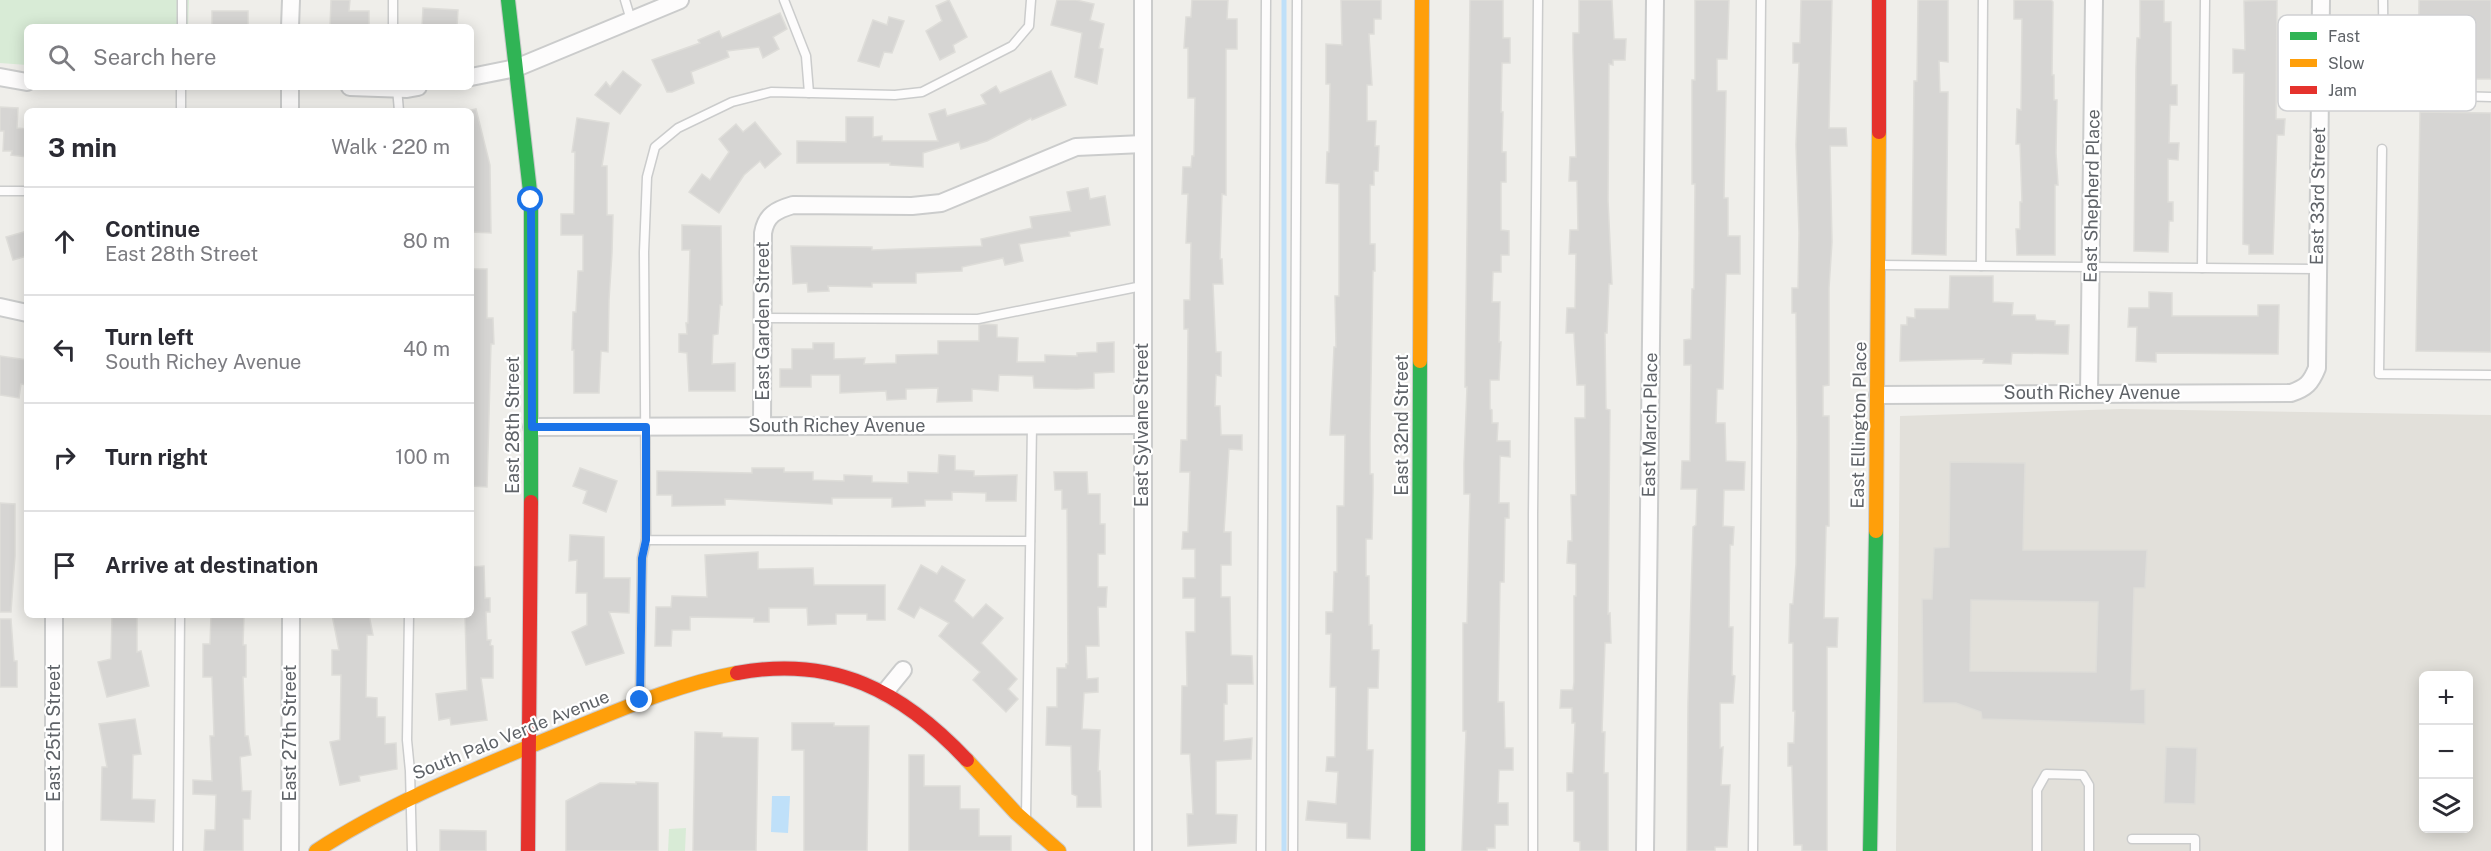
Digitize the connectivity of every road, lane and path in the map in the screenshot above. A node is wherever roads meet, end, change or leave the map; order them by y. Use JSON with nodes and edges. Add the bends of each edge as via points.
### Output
{"nodes":[{"id":1,"x":182,"y":0,"type":"edge"},
{"id":2,"x":291,"y":0,"type":"edge"},
{"id":3,"x":393,"y":0,"type":"edge"},
{"id":4,"x":508,"y":0,"type":"edge"},
{"id":5,"x":625,"y":0,"type":"edge"},
{"id":6,"x":680,"y":0,"type":"edge"},
{"id":7,"x":784,"y":0,"type":"edge"},
{"id":8,"x":1031,"y":0,"type":"edge"},
{"id":9,"x":1143,"y":0,"type":"edge"},
{"id":10,"x":1266,"y":0,"type":"edge"},
{"id":11,"x":1297,"y":0,"type":"edge"},
{"id":12,"x":1422,"y":0,"type":"edge"},
{"id":13,"x":1538,"y":0,"type":"edge"},
{"id":14,"x":1655,"y":0,"type":"edge"},
{"id":15,"x":1761,"y":0,"type":"edge"},
{"id":16,"x":1880,"y":0,"type":"edge"},
{"id":17,"x":1983,"y":0,"type":"edge"},
{"id":18,"x":2094,"y":0,"type":"edge"},
{"id":19,"x":2205,"y":0,"type":"edge"},
{"id":20,"x":2321,"y":0,"type":"edge"},
{"id":21,"x":2383,"y":0,"type":"edge"},
{"id":22,"x":2321,"y":15,"type":"edge"},
{"id":23,"x":2383,"y":15,"type":"edge"},
{"id":24,"x":631,"y":20,"type":"junction"},
{"id":25,"x":182,"y":24,"type":"edge"},
{"id":26,"x":290,"y":24,"type":"edge"},
{"id":27,"x":393,"y":24,"type":"edge"},
{"id":28,"x":516,"y":68,"type":"junction"},
{"id":29,"x":474,"y":75,"type":"edge"},
{"id":30,"x":0,"y":77,"type":"edge"},
{"id":31,"x":24,"y":81,"type":"edge"},
{"id":32,"x":181,"y":90,"type":"edge"},
{"id":33,"x":290,"y":90,"type":"edge"},
{"id":34,"x":397,"y":90,"type":"edge"},
{"id":35,"x":809,"y":93,"type":"junction"},
{"id":36,"x":2476,"y":97,"type":"edge"},
{"id":37,"x":2491,"y":97,"type":"edge"},
{"id":38,"x":181,"y":108,"type":"edge"},
{"id":39,"x":290,"y":108,"type":"edge"},
{"id":40,"x":399,"y":108,"type":"edge"},
{"id":41,"x":2319,"y":111,"type":"edge"},
{"id":42,"x":1143,"y":144,"type":"junction"},
{"id":43,"x":2382,"y":149,"type":"dead end"},
{"id":44,"x":0,"y":191,"type":"edge"},
{"id":45,"x":24,"y":191,"type":"edge"},
{"id":46,"x":1879,"y":265,"type":"junction"},
{"id":47,"x":1981,"y":266,"type":"junction"},
{"id":48,"x":2091,"y":267,"type":"junction"},
{"id":49,"x":2202,"y":268,"type":"junction"},
{"id":50,"x":2317,"y":268,"type":"junction"},
{"id":51,"x":1142,"y":286,"type":"junction"},
{"id":52,"x":0,"y":308,"type":"edge"},
{"id":53,"x":24,"y":312,"type":"edge"},
{"id":54,"x":764,"y":318,"type":"junction"},
{"id":55,"x":2491,"y":375,"type":"edge"},
{"id":56,"x":2304,"y":389,"type":"joint"},
{"id":57,"x":2090,"y":393,"type":"junction"},
{"id":58,"x":1878,"y":394,"type":"junction"},
{"id":59,"x":1032,"y":425,"type":"junction"},
{"id":60,"x":1142,"y":425,"type":"junction"},
{"id":61,"x":762,"y":426,"type":"junction"},
{"id":62,"x":532,"y":427,"type":"junction"},
{"id":63,"x":646,"y":427,"type":"junction"},
{"id":64,"x":646,"y":540,"type":"junction"},
{"id":65,"x":1030,"y":541,"type":"junction"},
{"id":66,"x":54,"y":618,"type":"edge"},
{"id":67,"x":180,"y":618,"type":"edge"},
{"id":68,"x":291,"y":618,"type":"edge"},
{"id":69,"x":409,"y":618,"type":"edge"},
{"id":70,"x":903,"y":670,"type":"dead end"},
{"id":71,"x":885,"y":692,"type":"junction"},
{"id":72,"x":640,"y":702,"type":"junction"},
{"id":73,"x":529,"y":747,"type":"junction"},
{"id":74,"x":411,"y":796,"type":"junction"},
{"id":75,"x":1026,"y":821,"type":"junction"},
{"id":76,"x":2132,"y":839,"type":"dead end"},
{"id":77,"x":54,"y":851,"type":"edge"},
{"id":78,"x":178,"y":851,"type":"edge"},
{"id":79,"x":290,"y":851,"type":"edge"},
{"id":80,"x":316,"y":851,"type":"edge"},
{"id":81,"x":412,"y":851,"type":"edge"},
{"id":82,"x":528,"y":851,"type":"edge"},
{"id":83,"x":1059,"y":851,"type":"edge"},
{"id":84,"x":1143,"y":851,"type":"edge"},
{"id":85,"x":1261,"y":851,"type":"edge"},
{"id":86,"x":1293,"y":851,"type":"edge"},
{"id":87,"x":1418,"y":851,"type":"edge"},
{"id":88,"x":1533,"y":851,"type":"edge"},
{"id":89,"x":1645,"y":851,"type":"edge"},
{"id":90,"x":1753,"y":851,"type":"edge"},
{"id":91,"x":1870,"y":851,"type":"edge"},
{"id":92,"x":2037,"y":851,"type":"edge"},
{"id":93,"x":2090,"y":851,"type":"edge"},
{"id":94,"x":2195,"y":851,"type":"edge"}],
"edges":[{"from":1,"to":25,"type":"lane"},
{"from":2,"to":26,"type":"street"},
{"from":3,"to":27,"type":"lane"},
{"from":4,"to":28,"type":"street","name":"East 28th Street"},
{"from":5,"to":24,"type":"lane"},
{"from":6,"to":24,"type":"street"},
{"from":7,"to":35,"type":"lane","via":[[806,56]]},
{"from":8,"to":35,"type":"lane","via":[[1029,26],[1012,45],[922,92]]},
{"from":9,"to":42,"type":"street","name":"East Sylvane Street"},
{"from":10,"to":85,"type":"lane"},
{"from":11,"to":86,"type":"lane"},
{"from":12,"to":87,"type":"street","name":"East 32nd Street"},
{"from":13,"to":88,"type":"lane"},
{"from":14,"to":89,"type":"street","name":"East March Place"},
{"from":15,"to":90,"type":"lane"},
{"from":16,"to":46,"type":"street","name":"East Ellington Place"},
{"from":17,"to":47,"type":"lane"},
{"from":18,"to":48,"type":"street","name":"East Shepherd Place"},
{"from":19,"to":49,"type":"lane"},
{"from":20,"to":22,"type":"street","name":"East 33rd Street"},
{"from":21,"to":23,"type":"lane"},
{"from":24,"to":28,"type":"street"},
{"from":28,"to":29,"type":"street"},
{"from":28,"to":62,"type":"street","name":"East 28th Street","via":[[531,200]]},
{"from":30,"to":31,"type":"street"},
{"from":32,"to":38,"type":"lane"},
{"from":33,"to":39,"type":"street"},
{"from":34,"to":40,"type":"lane"},
{"from":35,"to":63,"type":"lane","via":[[771,92],[732,102],[678,128],[655,147],[647,177],[644,252]]},
{"from":36,"to":37,"type":"lane"},
{"from":41,"to":50,"type":"street","name":"East 33rd Street"},
{"from":42,"to":51,"type":"street","name":"East Sylvane Street"},
{"from":42,"to":54,"type":"street","name":"East Garden Street","via":[[1076,147],[941,203],[793,205],[777,210],[769,216],[763,233]]},
{"from":43,"to":55,"type":"lane","via":[[2379,374]]},
{"from":44,"to":45,"type":"lane"},
{"from":46,"to":47,"type":"lane"},
{"from":46,"to":58,"type":"street","name":"East Ellington Place"},
{"from":47,"to":48,"type":"lane"},
{"from":48,"to":49,"type":"lane"},
{"from":48,"to":57,"type":"street","name":"East Shepherd Place"},
{"from":49,"to":50,"type":"lane"},
{"from":50,"to":56,"type":"street","name":"East 33rd Street","via":[[2317,368]]},
{"from":51,"to":54,"type":"lane","via":[[978,319]]},
{"from":51,"to":60,"type":"street","name":"East Sylvane Street"},
{"from":52,"to":53,"type":"street"},
{"from":54,"to":61,"type":"street","name":"East Garden Street"},
{"from":56,"to":57,"type":"street","name":"South Richey Avenue","via":[[2291,393]]},
{"from":57,"to":58,"type":"street","name":"South Richey Avenue"},
{"from":58,"to":91,"type":"street","name":"East Ellington Place"},
{"from":59,"to":60,"type":"street","name":"South Richey Avenue"},
{"from":59,"to":61,"type":"street","name":"South Richey Avenue"},
{"from":59,"to":65,"type":"lane"},
{"from":60,"to":84,"type":"street","name":"East Sylvane Street"},
{"from":61,"to":63,"type":"street","name":"South Richey Avenue"},
{"from":62,"to":63,"type":"street","name":"South Richey Avenue"},
{"from":62,"to":73,"type":"street","name":"East 28th Street"},
{"from":63,"to":64,"type":"lane"},
{"from":64,"to":65,"type":"lane"},
{"from":64,"to":72,"type":"lane","via":[[642,558]]},
{"from":65,"to":75,"type":"lane"},
{"from":66,"to":77,"type":"street","name":"East 25th Street"},
{"from":67,"to":78,"type":"lane"},
{"from":68,"to":79,"type":"street","name":"East 27th Street"},
{"from":69,"to":74,"type":"lane","via":[[407,740]]},
{"from":70,"to":71,"type":"street"},
{"from":71,"to":72,"type":"street","name":"South Palo Verde Avenue","via":[[843,675],[775,668],[708,679]]},
{"from":71,"to":75,"type":"street","name":"South Palo Verde Avenue","via":[[934,729]]},
{"from":72,"to":73,"type":"street","name":"South Palo Verde Avenue"},
{"from":73,"to":74,"type":"street","name":"South Palo Verde Avenue"},
{"from":73,"to":82,"type":"street","name":"East 28th Street"},
{"from":74,"to":80,"type":"street","name":"South Palo Verde Avenue"},
{"from":74,"to":81,"type":"lane"},
{"from":75,"to":83,"type":"street","name":"South Palo Verde Avenue"},
{"from":76,"to":94,"type":"lane","via":[[2195,839]]},
{"from":92,"to":93,"type":"lane","via":[[2037,790],[2046,774],[2083,775],[2089,785]]}]}
